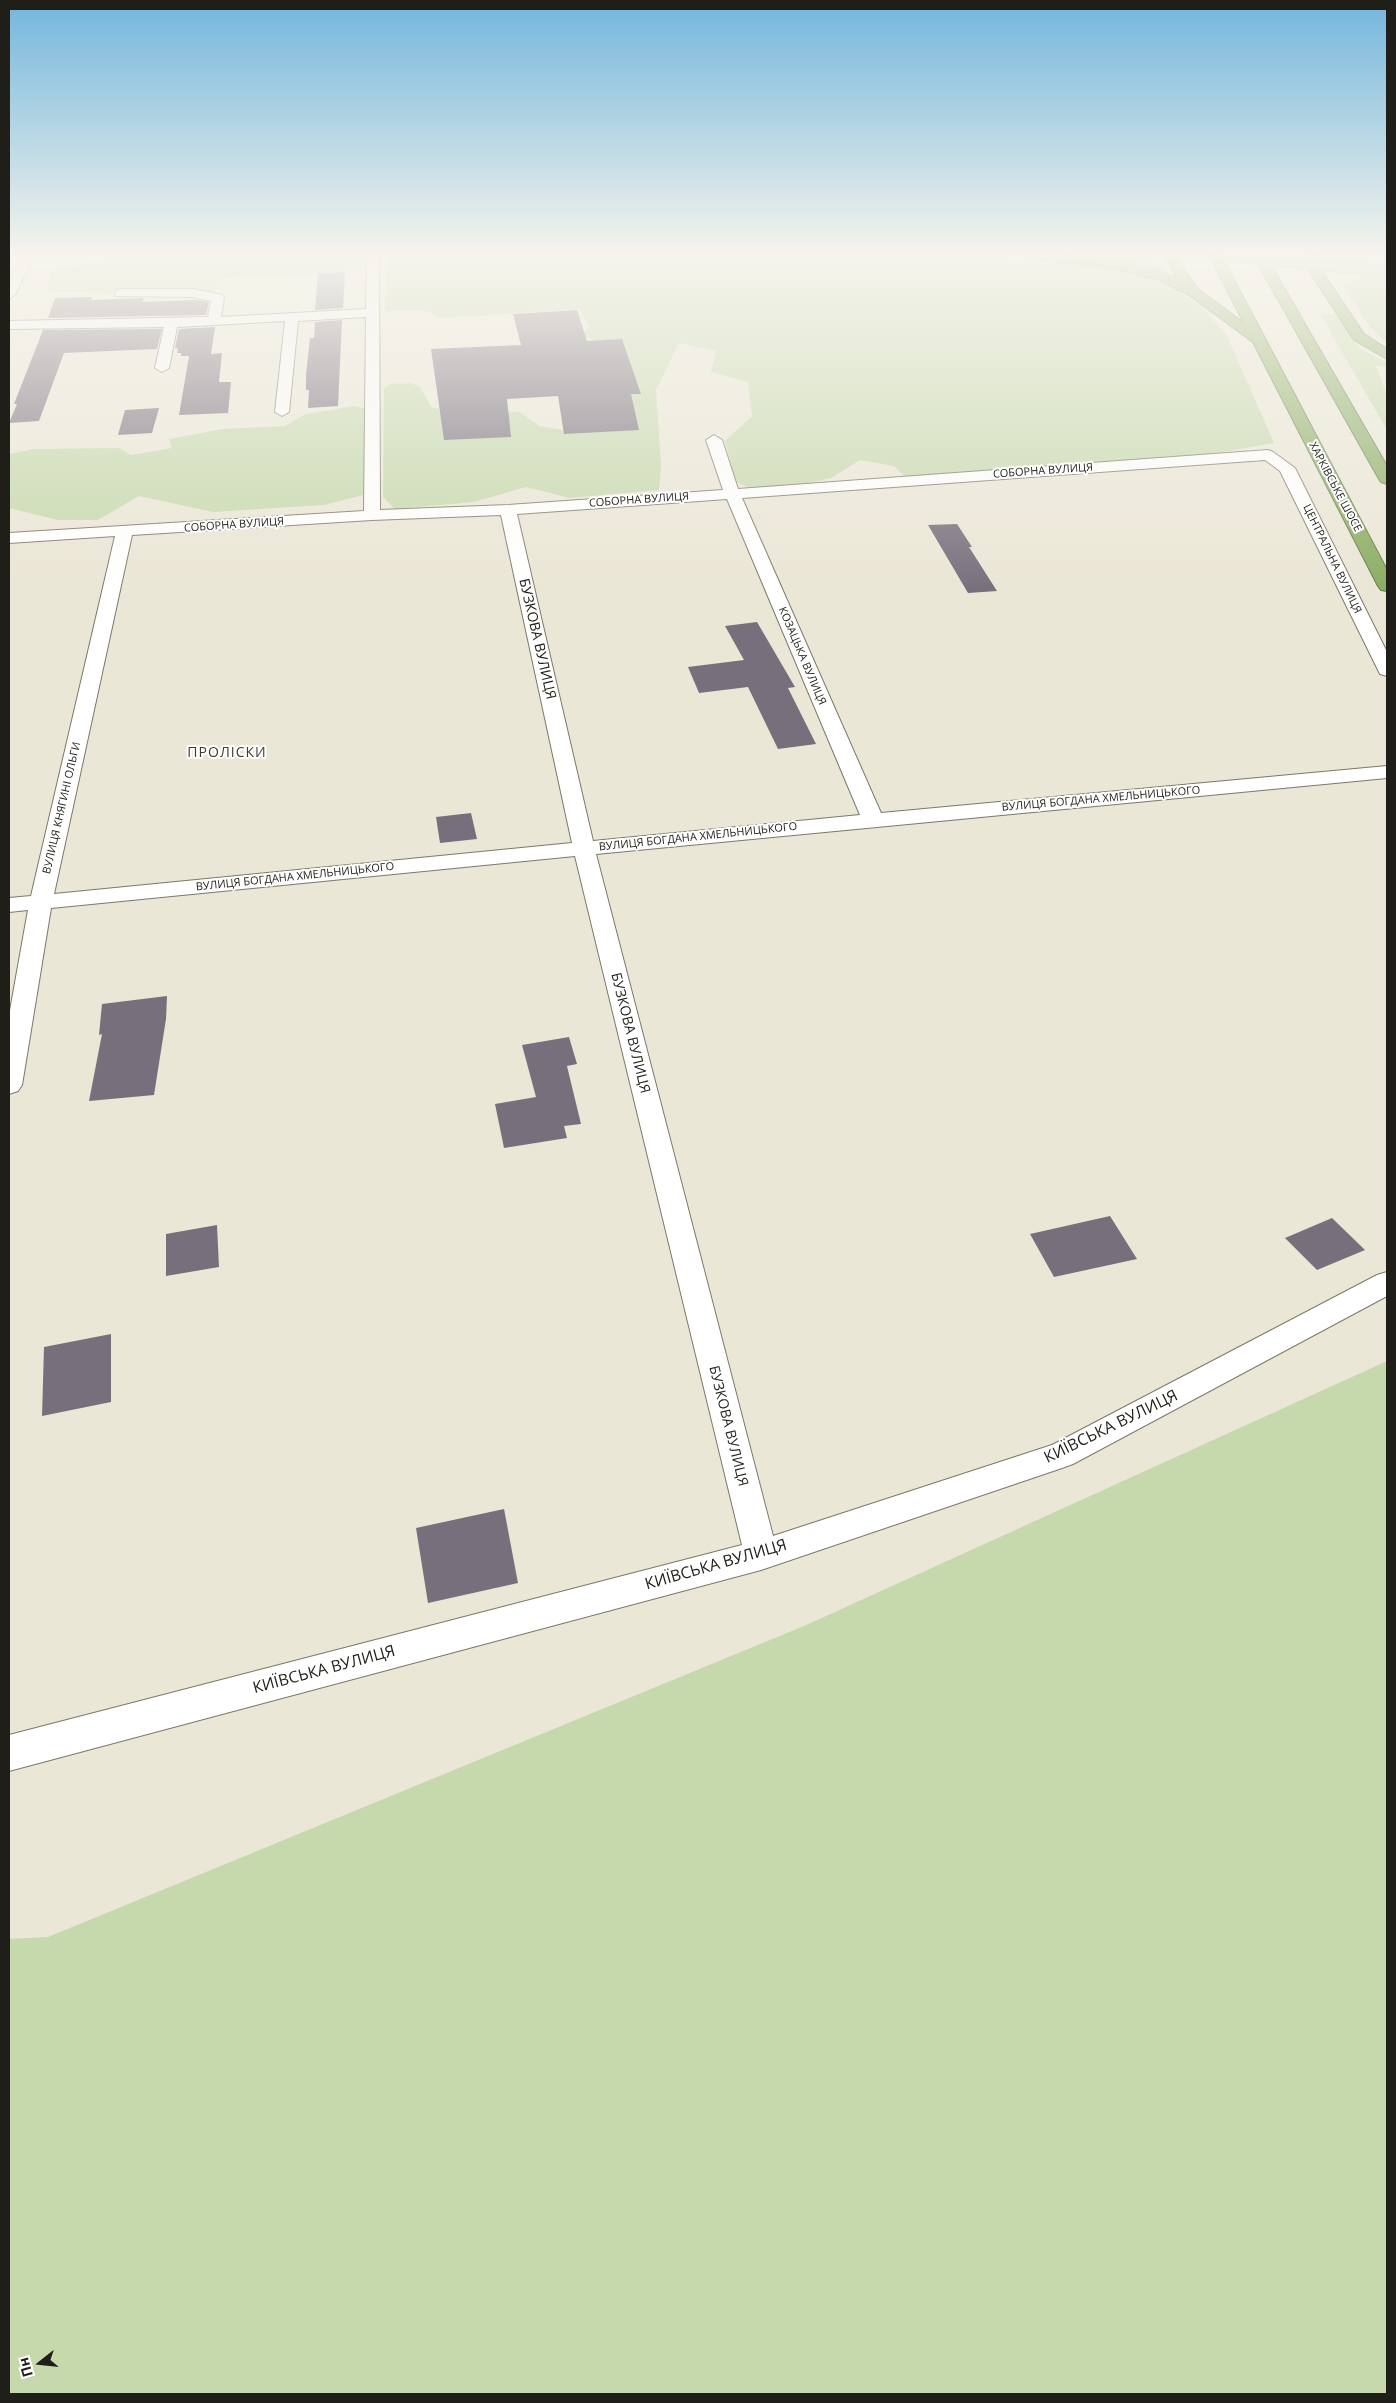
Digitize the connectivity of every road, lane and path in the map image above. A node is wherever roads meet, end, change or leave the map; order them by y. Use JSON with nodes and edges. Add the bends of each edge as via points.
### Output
{"nodes":[{"id":1,"x":287,"y":367,"type":"edge"},
{"id":2,"x":371,"y":367,"type":"edge"},
{"id":3,"x":1273,"y":367,"type":"edge"},
{"id":4,"x":1324,"y":367,"type":"edge"},
{"id":5,"x":282,"y":412,"type":"dead end"},
{"id":6,"x":714,"y":440,"type":"dead end"},
{"id":7,"x":1268,"y":454,"type":"joint"},
{"id":8,"x":1387,"y":478,"type":"edge"},
{"id":9,"x":732,"y":493,"type":"junction"},
{"id":10,"x":508,"y":510,"type":"junction"},
{"id":11,"x":372,"y":515,"type":"junction"},
{"id":12,"x":124,"y":532,"type":"junction"},
{"id":13,"x":9,"y":538,"type":"edge"},
{"id":14,"x":1387,"y":586,"type":"edge"},
{"id":15,"x":1387,"y":670,"type":"edge"},
{"id":16,"x":1387,"y":772,"type":"edge"},
{"id":17,"x":873,"y":820,"type":"junction"},
{"id":18,"x":584,"y":849,"type":"junction"},
{"id":19,"x":41,"y":902,"type":"junction"},
{"id":20,"x":9,"y":906,"type":"edge"},
{"id":21,"x":9,"y":1085,"type":"edge"},
{"id":22,"x":1387,"y":1283,"type":"edge"},
{"id":23,"x":761,"y":1555,"type":"junction"},
{"id":24,"x":9,"y":1753,"type":"edge"}],
"edges":[{"from":1,"to":5,"type":"street"},
{"from":2,"to":11,"type":"street"},
{"from":3,"to":14,"type":"highway","name":"ХАРКІВСЬКЕ ШОСЕ"},
{"from":4,"to":8,"type":"highway"},
{"from":6,"to":9,"type":"street","name":"КОЗАЦЬКА ВУЛИЦЯ"},
{"from":7,"to":9,"type":"street","name":"СОБОРНА ВУЛИЦЯ"},
{"from":7,"to":15,"type":"street","name":"ЦЕНТРАЛЬНА ВУЛИЦЯ","via":[[1287,468]]},
{"from":9,"to":10,"type":"street","name":"СОБОРНА ВУЛИЦЯ"},
{"from":9,"to":17,"type":"street","name":"КОЗАЦЬКА ВУЛИЦЯ"},
{"from":10,"to":11,"type":"street","name":"СОБОРНА ВУЛИЦЯ"},
{"from":10,"to":18,"type":"street","name":"БУЗКОВА ВУЛИЦЯ"},
{"from":11,"to":12,"type":"street","name":"СОБОРНА ВУЛИЦЯ"},
{"from":12,"to":13,"type":"street","name":"СОБОРНА ВУЛИЦЯ"},
{"from":12,"to":19,"type":"street","name":"ВУЛИЦЯ КНЯГИНІ ОЛЬГИ"},
{"from":16,"to":17,"type":"street","name":"ВУЛИЦЯ БОГДАНА ХМЕЛЬНИЦЬКОГО"},
{"from":17,"to":18,"type":"street","name":"ВУЛИЦЯ БОГДАНА ХМЕЛЬНИЦЬКОГО"},
{"from":18,"to":19,"type":"street","name":"ВУЛИЦЯ БОГДАНА ХМЕЛЬНИЦЬКОГО"},
{"from":18,"to":23,"type":"street","name":"БУЗКОВА ВУЛИЦЯ"},
{"from":19,"to":20,"type":"street","name":"ВУЛИЦЯ БОГДАНА ХМЕЛЬНИЦЬКОГО"},
{"from":19,"to":21,"type":"street","name":"ВУЛИЦЯ КНЯГИНІ ОЛЬГИ"},
{"from":22,"to":23,"type":"street","name":"КИЇВСЬКА ВУЛИЦЯ","via":[[1062,1455]]},
{"from":23,"to":24,"type":"street","name":"КИЇВСЬКА ВУЛИЦЯ"}]}
